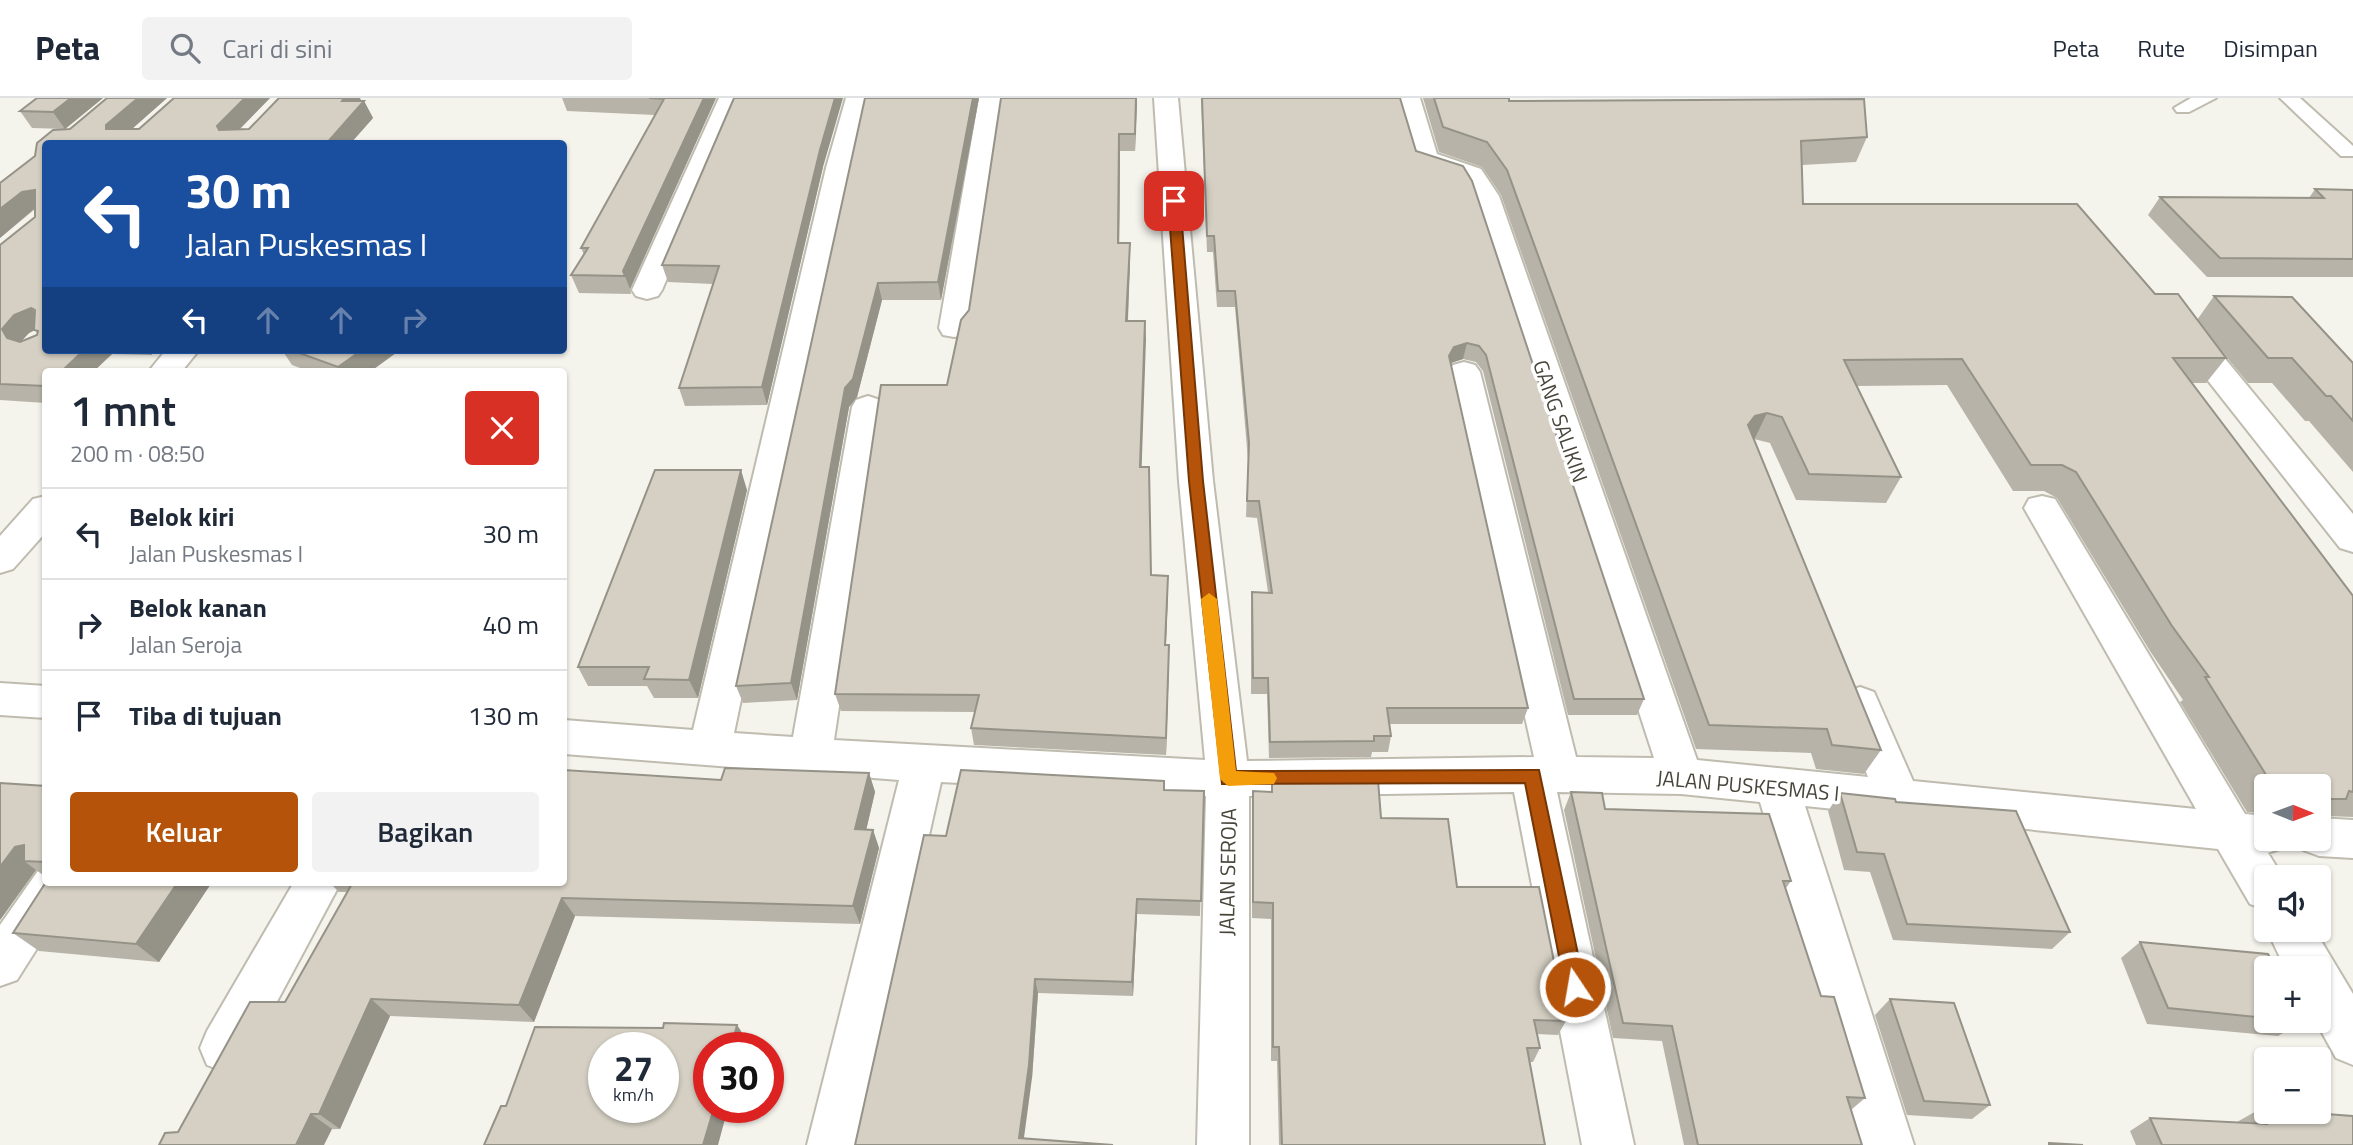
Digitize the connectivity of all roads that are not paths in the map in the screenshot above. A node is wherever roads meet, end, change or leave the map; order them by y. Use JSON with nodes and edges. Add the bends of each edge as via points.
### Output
{"nodes":[{"id":1,"x":731,"y":98,"type":"edge"},
{"id":2,"x":858,"y":98,"type":"edge"},
{"id":3,"x":991,"y":98,"type":"edge"},
{"id":4,"x":1166,"y":98,"type":"edge"},
{"id":5,"x":1408,"y":98,"type":"edge"},
{"id":6,"x":2207,"y":98,"type":"edge"},
{"id":7,"x":2289,"y":98,"type":"edge"},
{"id":8,"x":2183,"y":108,"type":"dead end"},
{"id":9,"x":2348,"y":152,"type":"dead end"},
{"id":10,"x":647,"y":290,"type":"dead end"},
{"id":11,"x":2177,"y":321,"type":"edge"},
{"id":12,"x":954,"y":328,"type":"dead end"},
{"id":13,"x":180,"y":354,"type":"edge"},
{"id":14,"x":168,"y":368,"type":"edge"},
{"id":15,"x":1464,"y":372,"type":"dead end"},
{"id":16,"x":868,"y":407,"type":"dead end"},
{"id":17,"x":2042,"y":508,"type":"dead end"},
{"id":18,"x":42,"y":513,"type":"edge"},
{"id":19,"x":2353,"y":539,"type":"edge"},
{"id":20,"x":0,"y":560,"type":"edge"},
{"id":21,"x":1846,"y":670,"type":"edge"},
{"id":22,"x":0,"y":699,"type":"edge"},
{"id":23,"x":42,"y":702,"type":"edge"},
{"id":24,"x":567,"y":737,"type":"edge"},
{"id":25,"x":710,"y":747,"type":"junction"},
{"id":26,"x":811,"y":754,"type":"junction"},
{"id":27,"x":924,"y":764,"type":"junction"},
{"id":28,"x":1546,"y":775,"type":"junction"},
{"id":29,"x":1681,"y":776,"type":"junction"},
{"id":30,"x":1228,"y":779,"type":"junction"},
{"id":31,"x":1777,"y":787,"type":"junction"},
{"id":32,"x":1898,"y":798,"type":"junction"},
{"id":33,"x":2250,"y":834,"type":"edge"},
{"id":34,"x":2331,"y":838,"type":"edge"},
{"id":35,"x":2353,"y":839,"type":"edge"},
{"id":36,"x":2259,"y":865,"type":"edge"},
{"id":37,"x":53,"y":886,"type":"edge"},
{"id":38,"x":316,"y":886,"type":"edge"},
{"id":39,"x":0,"y":964,"type":"edge"},
{"id":40,"x":2331,"y":1002,"type":"edge"},
{"id":41,"x":2353,"y":1041,"type":"edge"},
{"id":42,"x":205,"y":1085,"type":"edge"},
{"id":43,"x":833,"y":1145,"type":"edge"},
{"id":44,"x":1223,"y":1145,"type":"edge"},
{"id":45,"x":1608,"y":1145,"type":"edge"},
{"id":46,"x":1888,"y":1145,"type":"edge"}],
"edges":[{"from":1,"to":10,"type":"street"},
{"from":2,"to":25,"type":"street"},
{"from":3,"to":12,"type":"street"},
{"from":4,"to":30,"type":"street","name":"JALAN SEROJA","via":[[1196,481]]},
{"from":5,"to":29,"type":"street","name":"GANG SALIKIN","via":[[1425,159],[1472,175],[1485,196]]},
{"from":6,"to":8,"type":"lane"},
{"from":7,"to":9,"type":"lane"},
{"from":11,"to":19,"type":"street"},
{"from":13,"to":14,"type":"street"},
{"from":15,"to":28,"type":"street"},
{"from":16,"to":26,"type":"street"},
{"from":17,"to":33,"type":"street"},
{"from":18,"to":20,"type":"street"},
{"from":21,"to":32,"type":"street"},
{"from":22,"to":23,"type":"street"},
{"from":24,"to":25,"type":"street","name":"JALAN PUSKESMAS I"},
{"from":25,"to":26,"type":"street","name":"JALAN PUSKESMAS I"},
{"from":26,"to":27,"type":"street","name":"JALAN PUSKESMAS I"},
{"from":27,"to":30,"type":"street","name":"JALAN PUSKESMAS I"},
{"from":27,"to":43,"type":"street"},
{"from":28,"to":29,"type":"street","name":"JALAN PUSKESMAS I"},
{"from":28,"to":30,"type":"street","name":"JALAN PUSKESMAS I"},
{"from":28,"to":45,"type":"street"},
{"from":29,"to":31,"type":"street","name":"JALAN PUSKESMAS I"},
{"from":30,"to":44,"type":"street","name":"JALAN SEROJA"},
{"from":31,"to":32,"type":"street","name":"JALAN PUSKESMAS I"},
{"from":31,"to":46,"type":"street"},
{"from":32,"to":33,"type":"street","name":"JALAN PUSKESMAS I"},
{"from":33,"to":36,"type":"street"},
{"from":34,"to":35,"type":"street"},
{"from":37,"to":39,"type":"street"},
{"from":38,"to":42,"type":"street"},
{"from":40,"to":41,"type":"street"}]}
